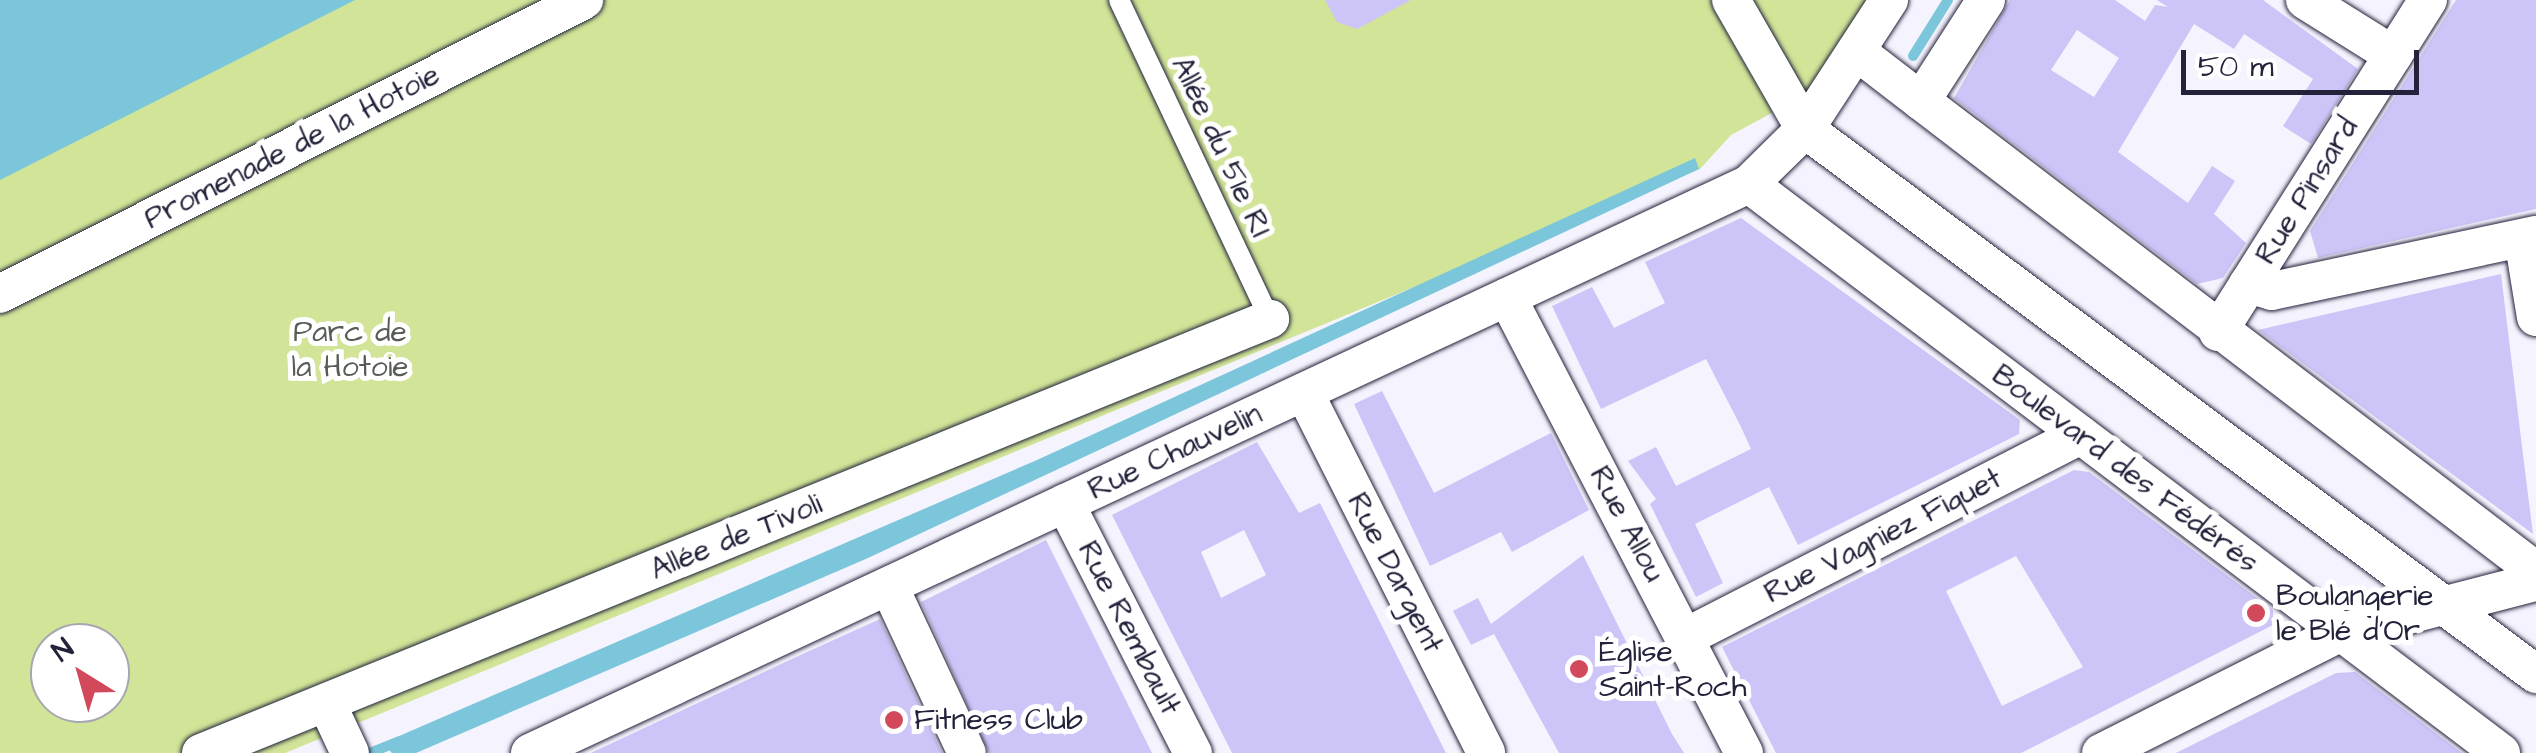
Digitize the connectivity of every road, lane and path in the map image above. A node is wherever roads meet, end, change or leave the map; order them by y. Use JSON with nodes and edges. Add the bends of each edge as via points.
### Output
{"nodes":[{"id":1,"x":584,"y":0,"type":"edge"},
{"id":2,"x":1119,"y":0,"type":"edge"},
{"id":3,"x":1731,"y":0,"type":"edge"},
{"id":4,"x":1889,"y":0,"type":"edge"},
{"id":5,"x":1986,"y":0,"type":"edge"},
{"id":6,"x":2305,"y":0,"type":"edge"},
{"id":7,"x":2428,"y":0,"type":"edge"},
{"id":8,"x":1856,"y":51,"type":"junction"},
{"id":9,"x":2393,"y":55,"type":"junction"},
{"id":10,"x":1921,"y":101,"type":"junction"},
{"id":11,"x":1805,"y":129,"type":"junction"},
{"id":12,"x":1749,"y":184,"type":"junction"},
{"id":13,"x":2530,"y":236,"type":"edge"},
{"id":14,"x":2248,"y":284,"type":"junction"},
{"id":15,"x":0,"y":294,"type":"edge"},
{"id":16,"x":1507,"y":297,"type":"junction"},
{"id":17,"x":2536,"y":317,"type":"edge"},
{"id":18,"x":1270,"y":319,"type":"joint"},
{"id":19,"x":2218,"y":332,"type":"junction"},
{"id":20,"x":1304,"y":392,"type":"junction"},
{"id":21,"x":2080,"y":435,"type":"junction"},
{"id":22,"x":1065,"y":503,"type":"junction"},
{"id":23,"x":2536,"y":571,"type":"edge"},
{"id":24,"x":2536,"y":582,"type":"edge"},
{"id":25,"x":888,"y":586,"type":"junction"},
{"id":26,"x":2444,"y":604,"type":"junction"},
{"id":27,"x":2342,"y":632,"type":"junction"},
{"id":28,"x":1686,"y":638,"type":"junction"},
{"id":29,"x":2536,"y":674,"type":"edge"},
{"id":30,"x":327,"y":704,"type":"junction"},
{"id":31,"x":348,"y":748,"type":"edge"},
{"id":32,"x":201,"y":753,"type":"edge"},
{"id":33,"x":530,"y":753,"type":"edge"},
{"id":34,"x":967,"y":753,"type":"edge"},
{"id":35,"x":1193,"y":753,"type":"edge"},
{"id":36,"x":1486,"y":753,"type":"edge"},
{"id":37,"x":1744,"y":753,"type":"edge"},
{"id":38,"x":2101,"y":753,"type":"edge"},
{"id":39,"x":2501,"y":753,"type":"edge"}],
"edges":[{"from":1,"to":15,"type":"street","name":"Promenade de la Hotoie"},
{"from":2,"to":18,"type":"lane","name":"Allée du 51e RI"},
{"from":3,"to":11,"type":"street"},
{"from":4,"to":8,"type":"street","name":"Rue Chauvelin"},
{"from":5,"to":10,"type":"street"},
{"from":6,"to":9,"type":"street"},
{"from":7,"to":9,"type":"street","name":"Rue Pinsard"},
{"from":8,"to":10,"type":"street"},
{"from":8,"to":11,"type":"street","name":"Rue Chauvelin"},
{"from":9,"to":14,"type":"street","name":"Rue Pinsard"},
{"from":10,"to":19,"type":"street"},
{"from":11,"to":12,"type":"street","name":"Rue Chauvelin"},
{"from":11,"to":26,"type":"street"},
{"from":12,"to":16,"type":"street","name":"Rue Chauvelin"},
{"from":12,"to":21,"type":"street","name":"Boulevard des Fédérés"},
{"from":13,"to":14,"type":"street","via":[[2272,291]]},
{"from":13,"to":17,"type":"street"},
{"from":14,"to":19,"type":"street","name":"Rue Pinsard"},
{"from":16,"to":20,"type":"street","name":"Rue Chauvelin"},
{"from":16,"to":28,"type":"street","name":"Rue Allou"},
{"from":18,"to":30,"type":"street","name":"Allée de Tivoli"},
{"from":19,"to":23,"type":"street"},
{"from":20,"to":22,"type":"street","name":"Rue Chauvelin"},
{"from":20,"to":36,"type":"street","name":"Rue Dargent"},
{"from":21,"to":27,"type":"street","name":"Boulevard des Fédérés"},
{"from":21,"to":28,"type":"street","name":"Rue Vagniez Fiquet"},
{"from":22,"to":25,"type":"street","name":"Rue Chauvelin"},
{"from":22,"to":35,"type":"street","name":"Rue Rembault"},
{"from":24,"to":26,"type":"street"},
{"from":25,"to":33,"type":"street","name":"Rue Chauvelin"},
{"from":25,"to":34,"type":"street"},
{"from":26,"to":27,"type":"street"},
{"from":26,"to":29,"type":"street"},
{"from":27,"to":38,"type":"street"},
{"from":27,"to":39,"type":"street","name":"Boulevard des Fédérés"},
{"from":28,"to":37,"type":"street","name":"Rue Allou"},
{"from":30,"to":31,"type":"street"},
{"from":30,"to":32,"type":"street","name":"Allée de Tivoli"}]}
